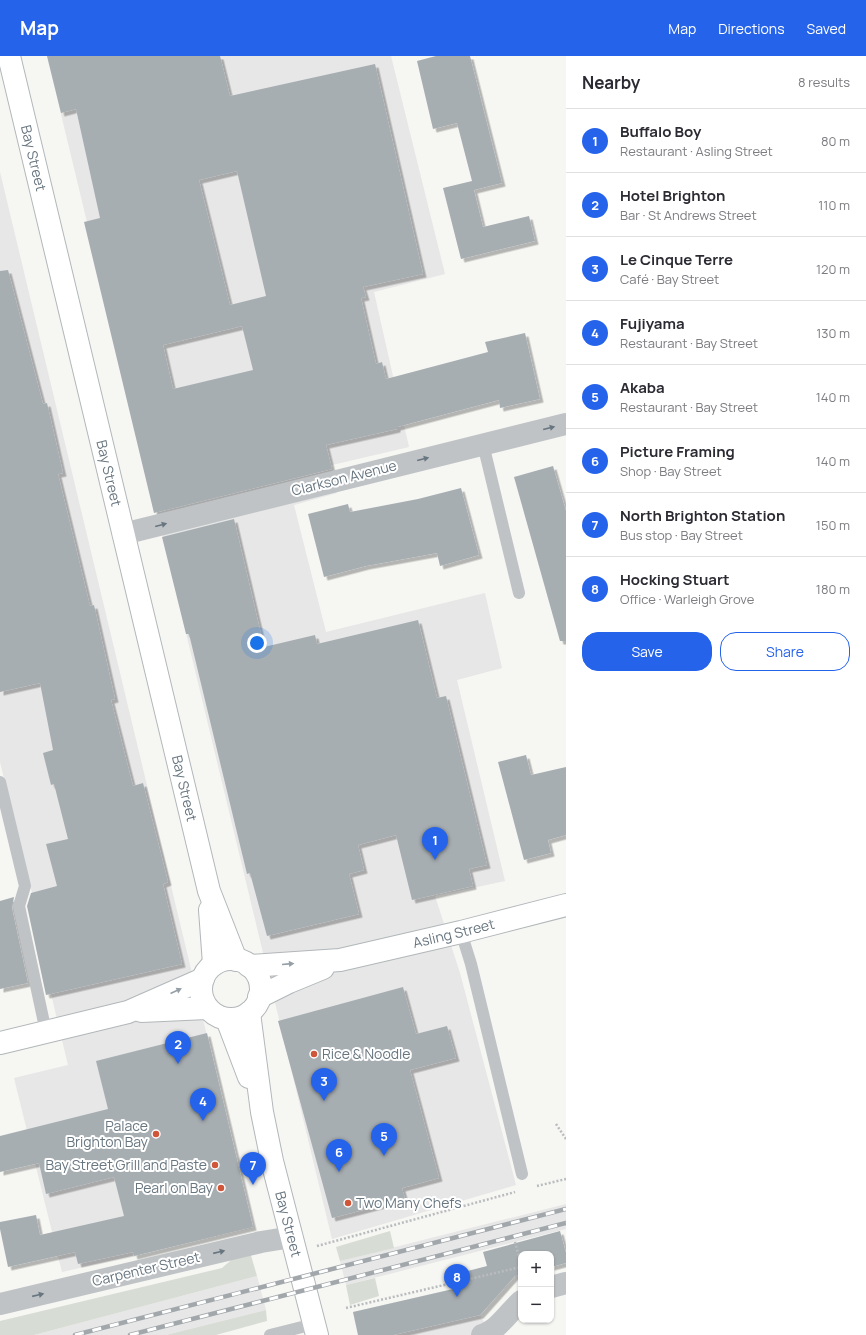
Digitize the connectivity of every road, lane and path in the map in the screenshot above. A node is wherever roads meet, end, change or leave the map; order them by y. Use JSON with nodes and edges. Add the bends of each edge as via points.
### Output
{"nodes":[{"id":1,"x":9,"y":56,"type":"edge"},
{"id":2,"x":566,"y":424,"type":"edge"},
{"id":3,"x":483,"y":444,"type":"junction"},
{"id":4,"x":123,"y":534,"type":"junction"},
{"id":5,"x":519,"y":593,"type":"dead end"},
{"id":6,"x":0,"y":782,"type":"edge"},
{"id":7,"x":209,"y":891,"type":"junction"},
{"id":8,"x":566,"y":905,"type":"edge"},
{"id":9,"x":461,"y":932,"type":"junction"},
{"id":10,"x":340,"y":960,"type":"junction"},
{"id":11,"x":243,"y":963,"type":"junction"},
{"id":12,"x":208,"y":972,"type":"junction"},
{"id":13,"x":254,"y":1005,"type":"junction"},
{"id":14,"x":207,"y":1008,"type":"junction"},
{"id":15,"x":128,"y":1012,"type":"junction"},
{"id":16,"x":227,"y":1019,"type":"junction"},
{"id":17,"x":46,"y":1032,"type":"junction"},
{"id":18,"x":0,"y":1043,"type":"edge"},
{"id":19,"x":262,"y":1112,"type":"junction"},
{"id":20,"x":556,"y":1124,"type":"dead end"},
{"id":21,"x":566,"y":1139,"type":"edge"},
{"id":22,"x":522,"y":1174,"type":"dead end"},
{"id":23,"x":566,"y":1179,"type":"edge"},
{"id":24,"x":533,"y":1188,"type":"dead end"},
{"id":25,"x":518,"y":1191,"type":"dead end"},
{"id":26,"x":515,"y":1242,"type":"dead end"},
{"id":27,"x":294,"y":1244,"type":"junction"},
{"id":28,"x":518,"y":1254,"type":"edge"},
{"id":29,"x":518,"y":1267,"type":"edge"},
{"id":30,"x":566,"y":1283,"type":"edge"},
{"id":31,"x":554,"y":1286,"type":"edge"},
{"id":32,"x":0,"y":1304,"type":"edge"},
{"id":33,"x":518,"y":1304,"type":"edge"},
{"id":34,"x":346,"y":1308,"type":"dead end"},
{"id":35,"x":315,"y":1329,"type":"edge"},
{"id":36,"x":487,"y":1334,"type":"edge"},
{"id":37,"x":270,"y":1335,"type":"edge"}],
"edges":[{"from":1,"to":4,"type":"street","name":"Bay Street"},
{"from":3,"to":2,"type":"street","name":"Clarkson Avenue","one_way":true},
{"from":4,"to":3,"type":"street","name":"Clarkson Avenue","one_way":true},
{"from":3,"to":5,"type":"lane"},
{"from":4,"to":7,"type":"street","name":"Bay Street"},
{"from":6,"to":17,"type":"lane","via":[[25,886],[19,906]]},
{"from":7,"to":11,"type":"street","name":"Bay Street"},
{"from":7,"to":12,"type":"street","name":"Bay Street"},
{"from":8,"to":9,"type":"street","name":"Asling Street"},
{"from":9,"to":10,"type":"street","name":"Asling Street"},
{"from":9,"to":22,"type":"lane"},
{"from":11,"to":10,"type":"street","name":"Asling Street","one_way":true,"via":[[282,965]]},
{"from":10,"to":13,"type":"street","name":"Asling Street","via":[[289,982]]},
{"from":11,"to":12,"type":"street","via":[[228,959],[221,961]]},
{"from":11,"to":13,"type":"street","via":[[259,980],[261,988]]},
{"from":12,"to":14,"type":"street","via":[[200,989]]},
{"from":15,"to":12,"type":"street","one_way":true},
{"from":13,"to":16,"type":"street","via":[[235,1019]]},
{"from":13,"to":19,"type":"street","name":"Bay Street"},
{"from":14,"to":15,"type":"street"},
{"from":14,"to":16,"type":"street","via":[[213,1014]]},
{"from":15,"to":17,"type":"street"},
{"from":16,"to":19,"type":"street","name":"Bay Street"},
{"from":17,"to":18,"type":"street"},
{"from":19,"to":27,"type":"street","name":"Bay Street"},
{"from":20,"to":21,"type":"path"},
{"from":23,"to":24,"type":"path"},
{"from":25,"to":27,"type":"path"},
{"from":26,"to":28,"type":"path"},
{"from":32,"to":27,"type":"street","name":"Carpenter Street","one_way":true,"via":[[261,1242]]},
{"from":27,"to":35,"type":"street","name":"Bay Street"},
{"from":29,"to":34,"type":"path"},
{"from":30,"to":31,"type":"street"},
{"from":33,"to":36,"type":"street"},
{"from":35,"to":37,"type":"lane"}]}
